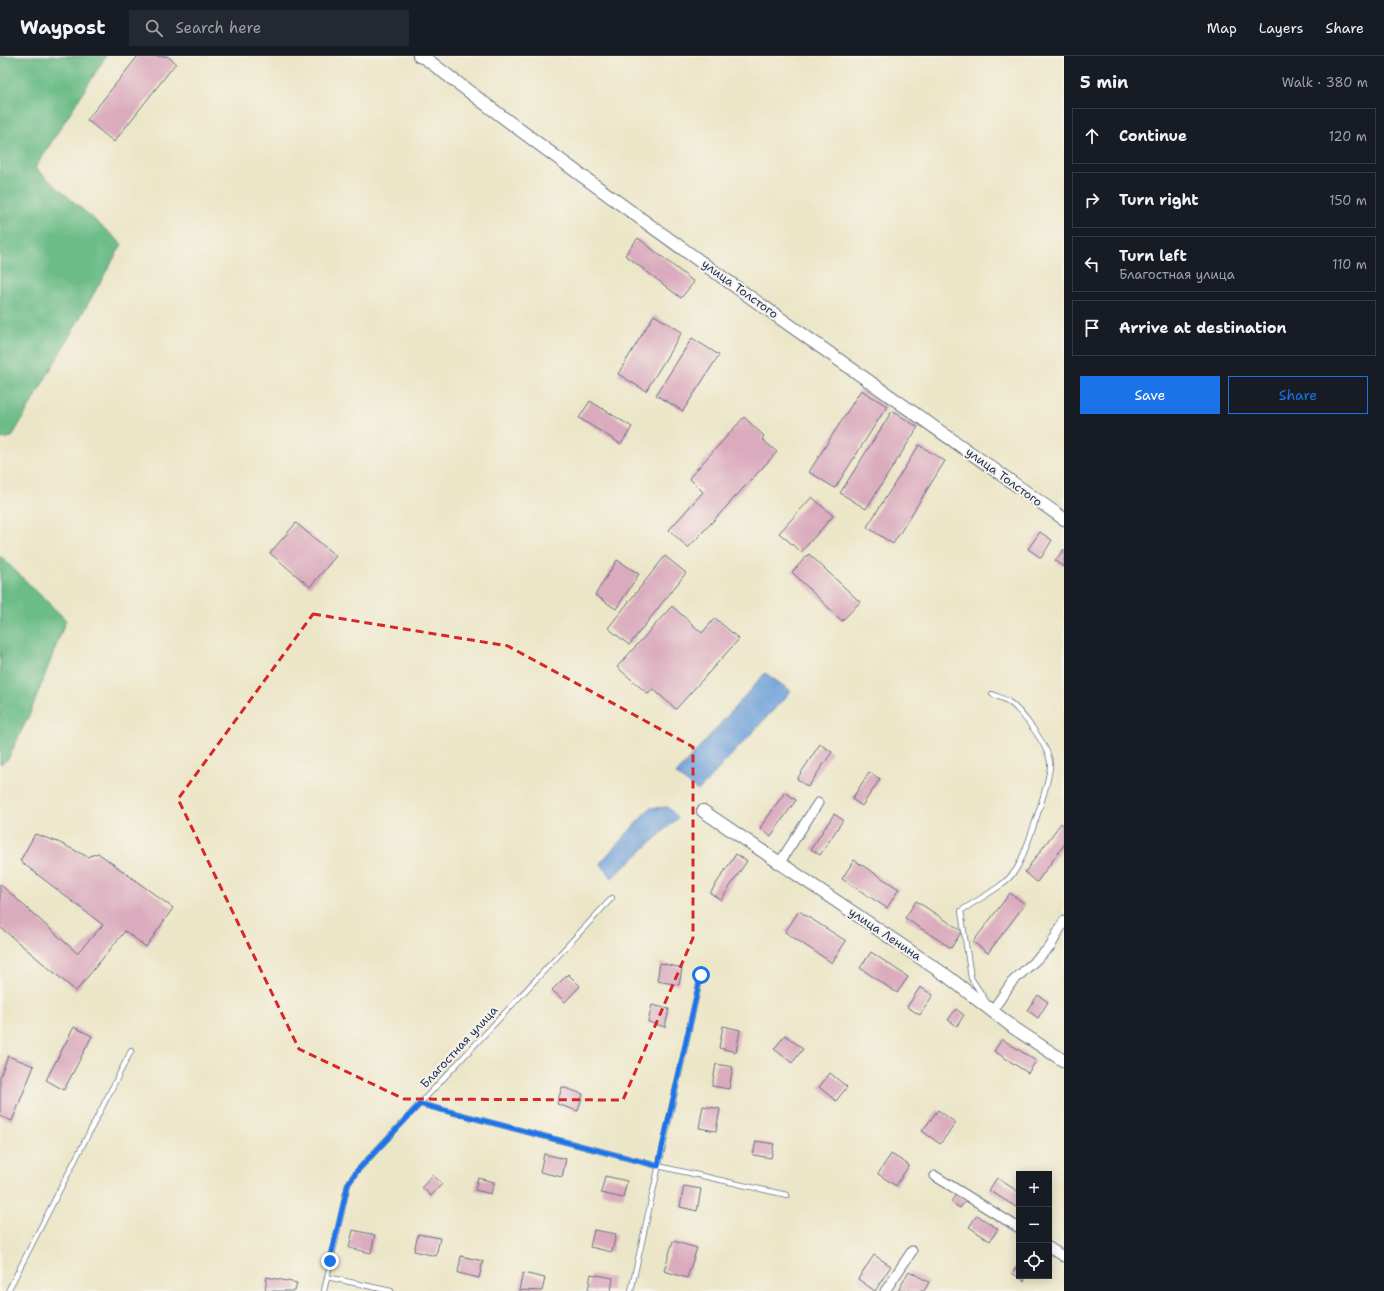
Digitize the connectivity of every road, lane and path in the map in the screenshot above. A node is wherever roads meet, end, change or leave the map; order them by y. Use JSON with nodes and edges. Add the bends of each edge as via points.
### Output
{"nodes":[{"id":1,"x":423,"y":57,"type":"edge"},
{"id":2,"x":1064,"y":519,"type":"edge"},
{"id":3,"x":992,"y":694,"type":"dead end"},
{"id":4,"x":818,"y":803,"type":"dead end"},
{"id":5,"x":703,"y":811,"type":"dead end"},
{"id":6,"x":780,"y":862,"type":"junction"},
{"id":7,"x":612,"y":898,"type":"dead end"},
{"id":8,"x":1064,"y":921,"type":"edge"},
{"id":9,"x":701,"y":975,"type":"dead end"},
{"id":10,"x":992,"y":1010,"type":"junction"},
{"id":11,"x":131,"y":1051,"type":"dead end"},
{"id":12,"x":1064,"y":1061,"type":"edge"},
{"id":13,"x":420,"y":1104,"type":"junction"},
{"id":14,"x":658,"y":1166,"type":"junction"},
{"id":15,"x":935,"y":1176,"type":"dead end"},
{"id":16,"x":787,"y":1195,"type":"dead end"},
{"id":17,"x":1016,"y":1226,"type":"edge"},
{"id":18,"x":1052,"y":1249,"type":"edge"},
{"id":19,"x":912,"y":1251,"type":"dead end"},
{"id":20,"x":1064,"y":1257,"type":"edge"},
{"id":21,"x":327,"y":1276,"type":"junction"},
{"id":22,"x":8,"y":1291,"type":"edge"},
{"id":23,"x":324,"y":1291,"type":"edge"},
{"id":24,"x":392,"y":1291,"type":"edge"},
{"id":25,"x":631,"y":1291,"type":"edge"},
{"id":26,"x":885,"y":1291,"type":"edge"}],
"edges":[{"from":1,"to":2,"type":"street","name":"улица Толстого","via":[[492,110]]},
{"from":3,"to":10,"type":"lane","via":[[1009,702],[1028,723],[1043,741],[1051,762],[1028,842],[1014,872],[996,888],[961,911],[971,978]]},
{"from":4,"to":6,"type":"street"},
{"from":5,"to":6,"type":"street","name":"улица Ленина"},
{"from":6,"to":10,"type":"street","name":"улица Ленина","via":[[947,976]]},
{"from":7,"to":13,"type":"lane","name":"Благостная улица"},
{"from":8,"to":10,"type":"street","via":[[1050,947],[1012,982]]},
{"from":9,"to":14,"type":"lane"},
{"from":10,"to":12,"type":"street","name":"улица Ленина"},
{"from":11,"to":22,"type":"lane"},
{"from":13,"to":14,"type":"lane"},
{"from":13,"to":21,"type":"lane","name":"Благостная улица","via":[[357,1171],[348,1184]]},
{"from":14,"to":16,"type":"lane"},
{"from":14,"to":25,"type":"lane"},
{"from":15,"to":17,"type":"street"},
{"from":18,"to":20,"type":"street"},
{"from":19,"to":26,"type":"street"},
{"from":21,"to":23,"type":"lane","name":"Благостная улица"},
{"from":21,"to":24,"type":"lane"}]}
